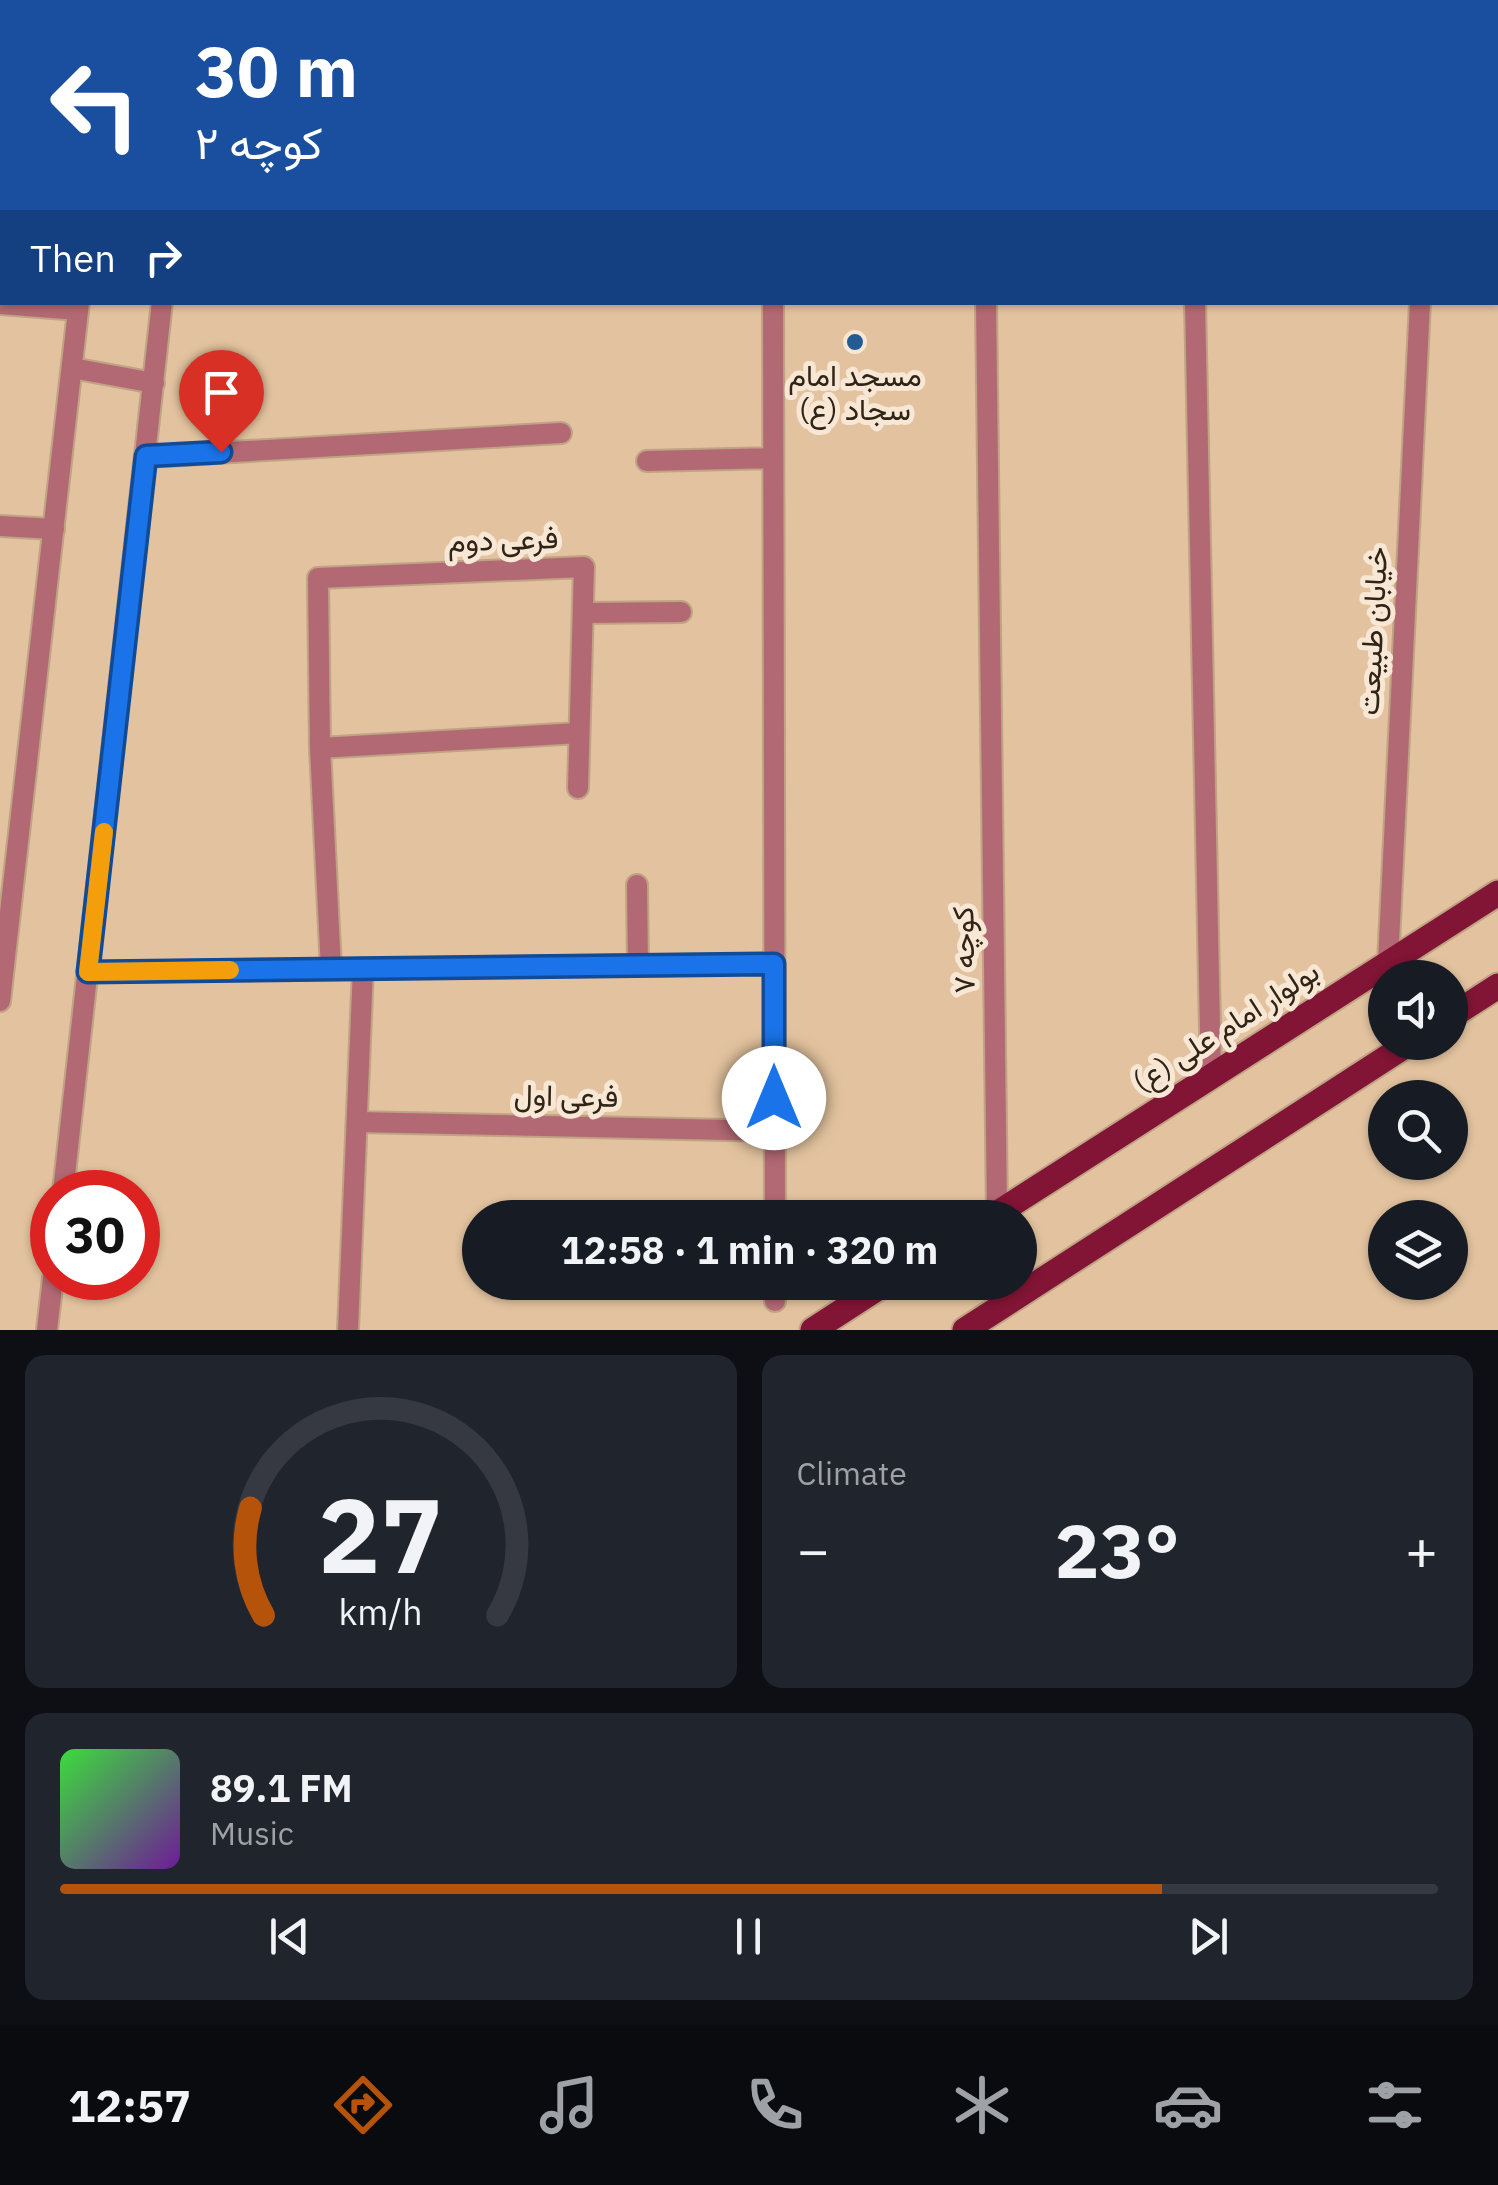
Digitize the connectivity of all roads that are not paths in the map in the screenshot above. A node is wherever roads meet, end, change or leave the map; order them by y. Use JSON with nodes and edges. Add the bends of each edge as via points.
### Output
{"nodes":[{"id":1,"x":39,"y":305,"type":"edge"},
{"id":2,"x":162,"y":305,"type":"edge"},
{"id":3,"x":773,"y":305,"type":"edge"},
{"id":4,"x":986,"y":305,"type":"edge"},
{"id":5,"x":1195,"y":305,"type":"edge"},
{"id":6,"x":1420,"y":305,"type":"edge"},
{"id":7,"x":78,"y":306,"type":"edge"},
{"id":8,"x":72,"y":368,"type":"junction"},
{"id":9,"x":154,"y":382,"type":"junction"},
{"id":10,"x":561,"y":434,"type":"dead end"},
{"id":11,"x":146,"y":456,"type":"junction"},
{"id":12,"x":774,"y":458,"type":"junction"},
{"id":13,"x":648,"y":460,"type":"dead end"},
{"id":14,"x":0,"y":526,"type":"edge"},
{"id":15,"x":54,"y":529,"type":"junction"},
{"id":16,"x":681,"y":612,"type":"dead end"},
{"id":17,"x":582,"y":613,"type":"junction"},
{"id":18,"x":580,"y":733,"type":"junction"},
{"id":19,"x":320,"y":748,"type":"junction"},
{"id":20,"x":578,"y":788,"type":"dead end"},
{"id":21,"x":636,"y":885,"type":"dead end"},
{"id":22,"x":1498,"y":892,"type":"edge"},
{"id":23,"x":1388,"y":960,"type":"edge"},
{"id":24,"x":1393,"y":960,"type":"edge"},
{"id":25,"x":774,"y":964,"type":"junction"},
{"id":26,"x":638,"y":966,"type":"junction"},
{"id":27,"x":363,"y":968,"type":"junction"},
{"id":28,"x":331,"y":969,"type":"junction"},
{"id":29,"x":88,"y":972,"type":"junction"},
{"id":30,"x":1368,"y":976,"type":"edge"},
{"id":31,"x":1498,"y":986,"type":"edge"},
{"id":32,"x":0,"y":1001,"type":"edge"},
{"id":33,"x":1468,"y":1005,"type":"edge"},
{"id":34,"x":1383,"y":1060,"type":"edge"},
{"id":35,"x":1211,"y":1076,"type":"junction"},
{"id":36,"x":357,"y":1122,"type":"junction"},
{"id":37,"x":774,"y":1131,"type":"junction"},
{"id":38,"x":66,"y":1170,"type":"edge"},
{"id":39,"x":775,"y":1200,"type":"edge"},
{"id":40,"x":993,"y":1200,"type":"edge"},
{"id":41,"x":1017,"y":1200,"type":"edge"},
{"id":42,"x":50,"y":1300,"type":"edge"},
{"id":43,"x":860,"y":1300,"type":"edge"},
{"id":44,"x":47,"y":1330,"type":"edge"},
{"id":45,"x":348,"y":1330,"type":"edge"},
{"id":46,"x":813,"y":1330,"type":"edge"},
{"id":47,"x":965,"y":1330,"type":"edge"}],
"edges":[{"from":1,"to":7,"type":"street"},
{"from":2,"to":9,"type":"street"},
{"from":3,"to":12,"type":"street"},
{"from":4,"to":40,"type":"street","name":"کوچه ۷"},
{"from":5,"to":35,"type":"street"},
{"from":6,"to":23,"type":"street","name":"خیابان طبیعت"},
{"from":7,"to":8,"type":"street"},
{"from":8,"to":9,"type":"street"},
{"from":8,"to":15,"type":"street"},
{"from":9,"to":11,"type":"street"},
{"from":10,"to":11,"type":"street"},
{"from":11,"to":29,"type":"street"},
{"from":12,"to":13,"type":"street"},
{"from":12,"to":25,"type":"street"},
{"from":14,"to":15,"type":"street"},
{"from":15,"to":32,"type":"street"},
{"from":16,"to":17,"type":"street"},
{"from":17,"to":18,"type":"street","name":"فرعی دوم"},
{"from":17,"to":19,"type":"street","name":"فرعی دوم","via":[[584,567],[318,578]]},
{"from":18,"to":19,"type":"street"},
{"from":18,"to":20,"type":"street","name":"فرعی دوم"},
{"from":19,"to":28,"type":"street"},
{"from":21,"to":26,"type":"street"},
{"from":22,"to":24,"type":"main road","name":"بولوار امام علی (ع)"},
{"from":25,"to":26,"type":"street"},
{"from":25,"to":37,"type":"street"},
{"from":26,"to":27,"type":"street"},
{"from":27,"to":28,"type":"street"},
{"from":27,"to":36,"type":"street"},
{"from":28,"to":29,"type":"street"},
{"from":29,"to":38,"type":"street"},
{"from":30,"to":35,"type":"main road","name":"بولوار امام علی (ع)"},
{"from":31,"to":33,"type":"main road"},
{"from":34,"to":47,"type":"main road"},
{"from":35,"to":41,"type":"main road","name":"بولوار امام علی (ع)"},
{"from":36,"to":37,"type":"street","name":"فرعی اول"},
{"from":36,"to":45,"type":"street"},
{"from":37,"to":39,"type":"street"},
{"from":42,"to":44,"type":"street"},
{"from":43,"to":46,"type":"main road"}]}
